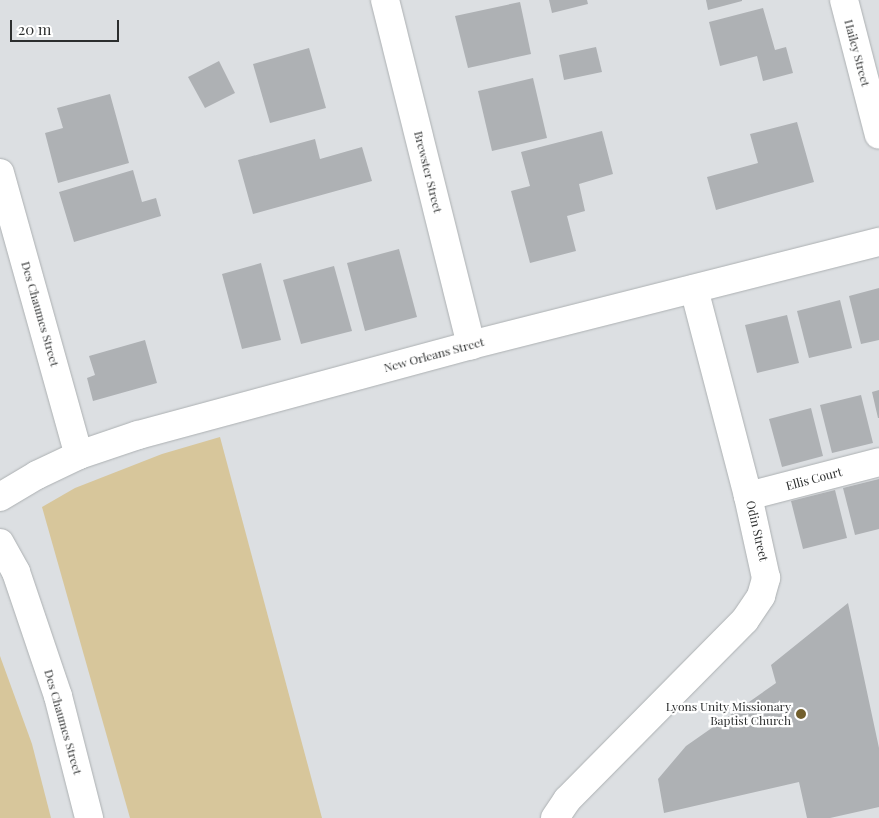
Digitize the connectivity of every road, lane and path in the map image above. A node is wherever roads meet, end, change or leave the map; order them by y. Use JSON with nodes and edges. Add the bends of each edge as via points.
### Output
{"nodes":[{"id":1,"x":384,"y":0,"type":"edge"},
{"id":2,"x":844,"y":0,"type":"edge"},
{"id":3,"x":879,"y":135,"type":"edge"},
{"id":4,"x":0,"y":173,"type":"edge"},
{"id":5,"x":879,"y":242,"type":"edge"},
{"id":6,"x":694,"y":289,"type":"junction"},
{"id":7,"x":471,"y":345,"type":"junction"},
{"id":8,"x":79,"y":455,"type":"junction"},
{"id":9,"x":879,"y":462,"type":"edge"},
{"id":10,"x":748,"y":496,"type":"junction"},
{"id":11,"x":0,"y":497,"type":"edge"},
{"id":12,"x":0,"y":543,"type":"edge"},
{"id":13,"x":90,"y":818,"type":"edge"},
{"id":14,"x":555,"y":818,"type":"edge"}],
"edges":[{"from":1,"to":7,"type":"street","name":"Brewster Street"},
{"from":2,"to":3,"type":"street","name":"Hailey Street"},
{"from":4,"to":8,"type":"street","name":"Des Chaumes Street"},
{"from":5,"to":6,"type":"street","name":"New Orleans Street"},
{"from":6,"to":7,"type":"street","name":"New Orleans Street"},
{"from":6,"to":10,"type":"street","name":"Odin Street"},
{"from":7,"to":8,"type":"street","name":"New Orleans Street","via":[[247,404]]},
{"from":8,"to":11,"type":"street","name":"New Orleans Street"},
{"from":9,"to":10,"type":"street","name":"Ellis Court"},
{"from":10,"to":14,"type":"street","name":"Odin Street","via":[[766,578],[754,610],[567,800]]},
{"from":12,"to":13,"type":"street","name":"Des Chaumes Street","via":[[16,572],[58,696]]}]}
